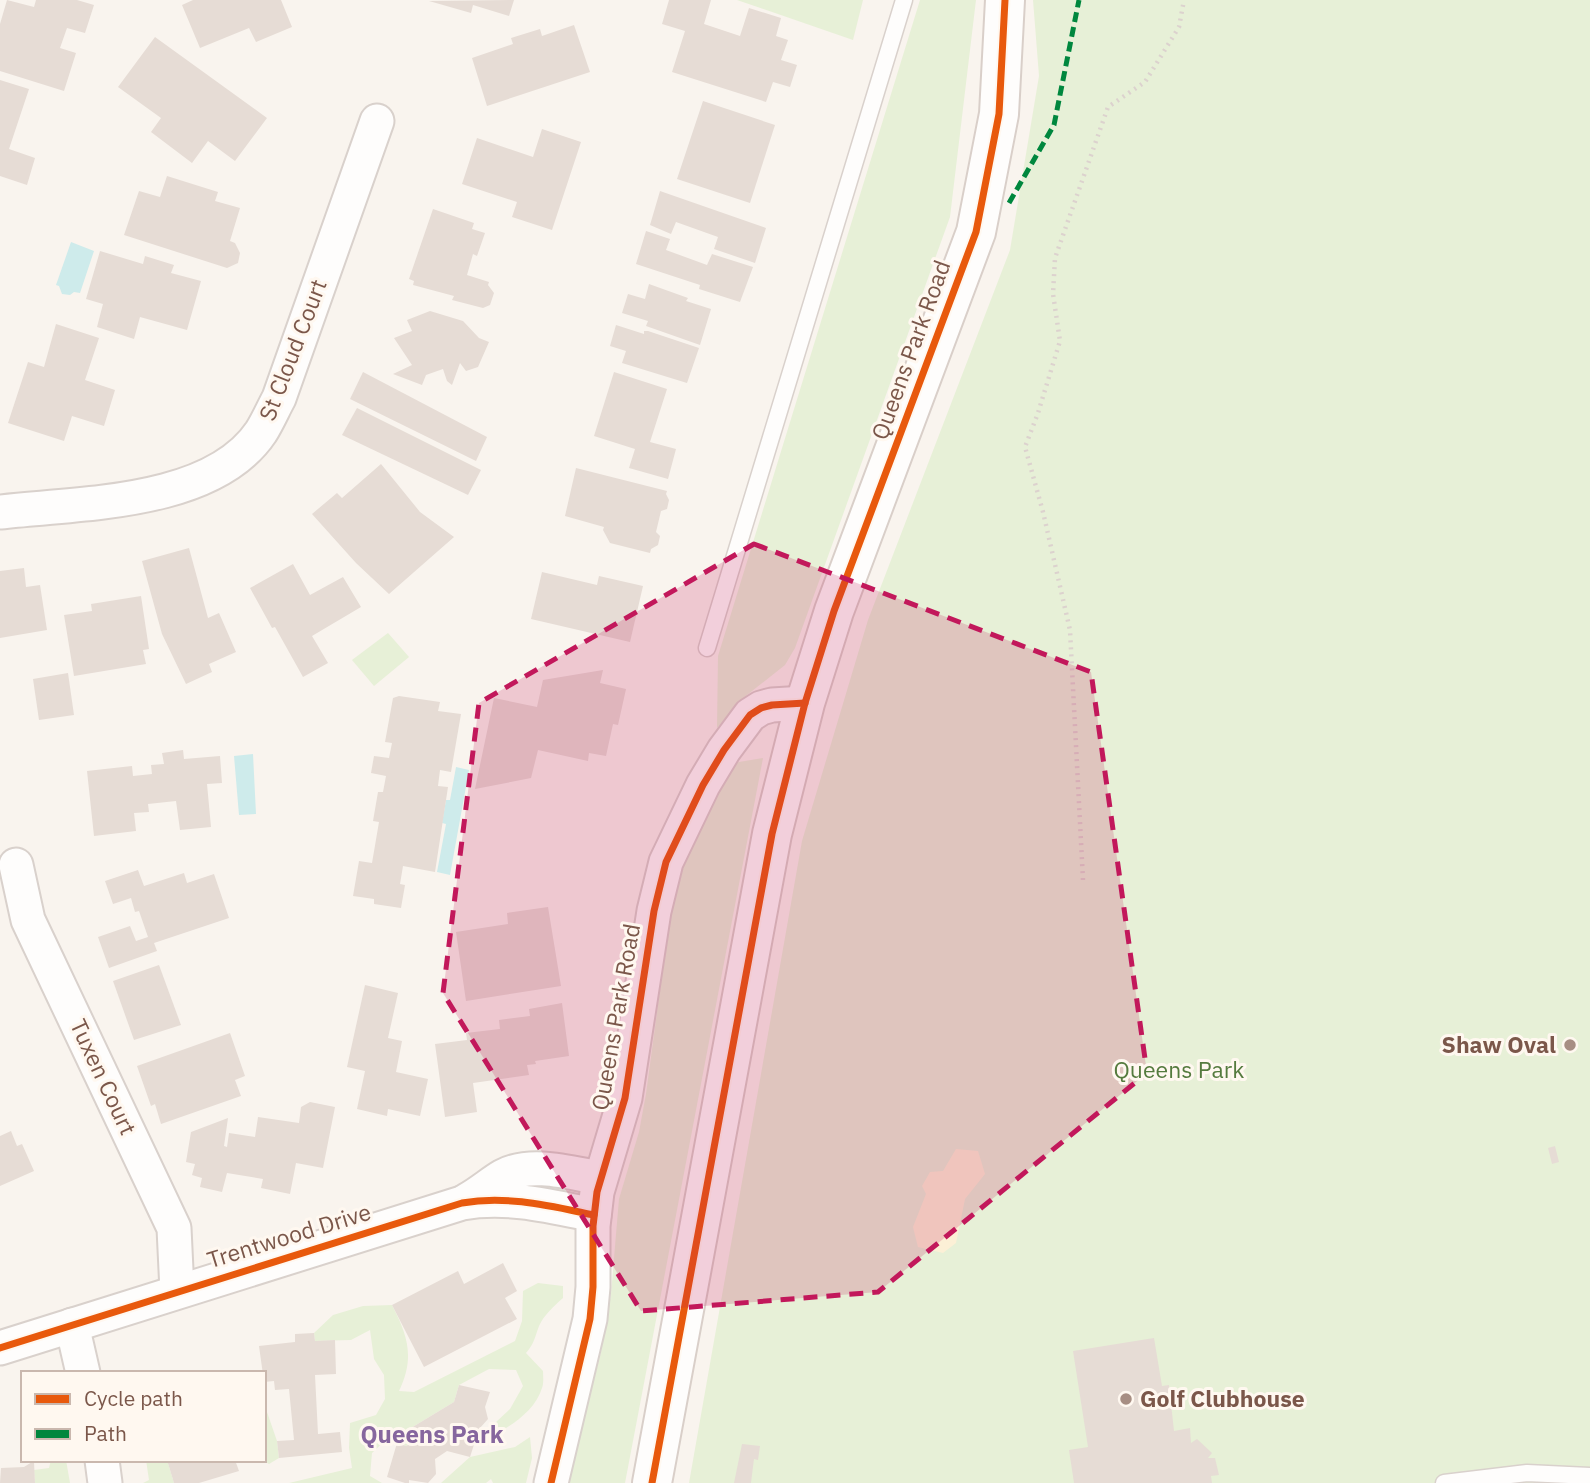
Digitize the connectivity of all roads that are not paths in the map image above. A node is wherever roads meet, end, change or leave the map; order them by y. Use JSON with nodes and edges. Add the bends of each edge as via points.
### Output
{"nodes":[{"id":1,"x":904,"y":0,"type":"edge"},
{"id":2,"x":1005,"y":0,"type":"edge"},
{"id":3,"x":377,"y":121,"type":"dead end"},
{"id":4,"x":0,"y":512,"type":"edge"},
{"id":5,"x":707,"y":649,"type":"dead end"},
{"id":6,"x":805,"y":703,"type":"junction"},
{"id":7,"x":16,"y":864,"type":"dead end"},
{"id":8,"x":600,"y":1178,"type":"junction"},
{"id":9,"x":462,"y":1203,"type":"junction"},
{"id":10,"x":594,"y":1215,"type":"junction"},
{"id":11,"x":177,"y":1291,"type":"junction"},
{"id":12,"x":72,"y":1325,"type":"junction"},
{"id":13,"x":0,"y":1348,"type":"edge"},
{"id":14,"x":83,"y":1371,"type":"edge"},
{"id":15,"x":102,"y":1462,"type":"edge"},
{"id":16,"x":1590,"y":1476,"type":"edge"},
{"id":17,"x":105,"y":1483,"type":"edge"},
{"id":18,"x":551,"y":1483,"type":"edge"},
{"id":19,"x":652,"y":1483,"type":"edge"},
{"id":20,"x":1444,"y":1483,"type":"edge"}],
"edges":[{"from":1,"to":5,"type":"lane"},
{"from":2,"to":6,"type":"main road","name":"Queens Park Road","via":[[999,114],[976,232],[834,611]]},
{"from":3,"to":4,"type":"street","name":"St Cloud Court","via":[[279,398],[260,433],[238,456],[210,477],[172,490]]},
{"from":6,"to":8,"type":"street","name":"Queens Park Road","via":[[772,705],[750,716],[724,750],[671,847],[654,911],[625,1098]]},
{"from":6,"to":19,"type":"main road","name":"Queens Park Road","via":[[772,834]]},
{"from":7,"to":11,"type":"street","name":"Tuxen Court","via":[[28,920],[174,1228]]},
{"from":8,"to":9,"type":"street","name":"Trentwood Drive","via":[[521,1170]]},
{"from":8,"to":10,"type":"street","name":"Queens Park Road"},
{"from":9,"to":10,"type":"street","name":"Trentwood Drive","via":[[519,1200]]},
{"from":9,"to":11,"type":"street","name":"Trentwood Drive"},
{"from":10,"to":18,"type":"street","name":"Queens Park Road","via":[[590,1319]]},
{"from":11,"to":12,"type":"street","name":"Trentwood Drive"},
{"from":12,"to":13,"type":"street","name":"Trentwood Drive"},
{"from":12,"to":14,"type":"street"},
{"from":15,"to":17,"type":"street"},
{"from":16,"to":20,"type":"lane","via":[[1527,1473]]}]}
